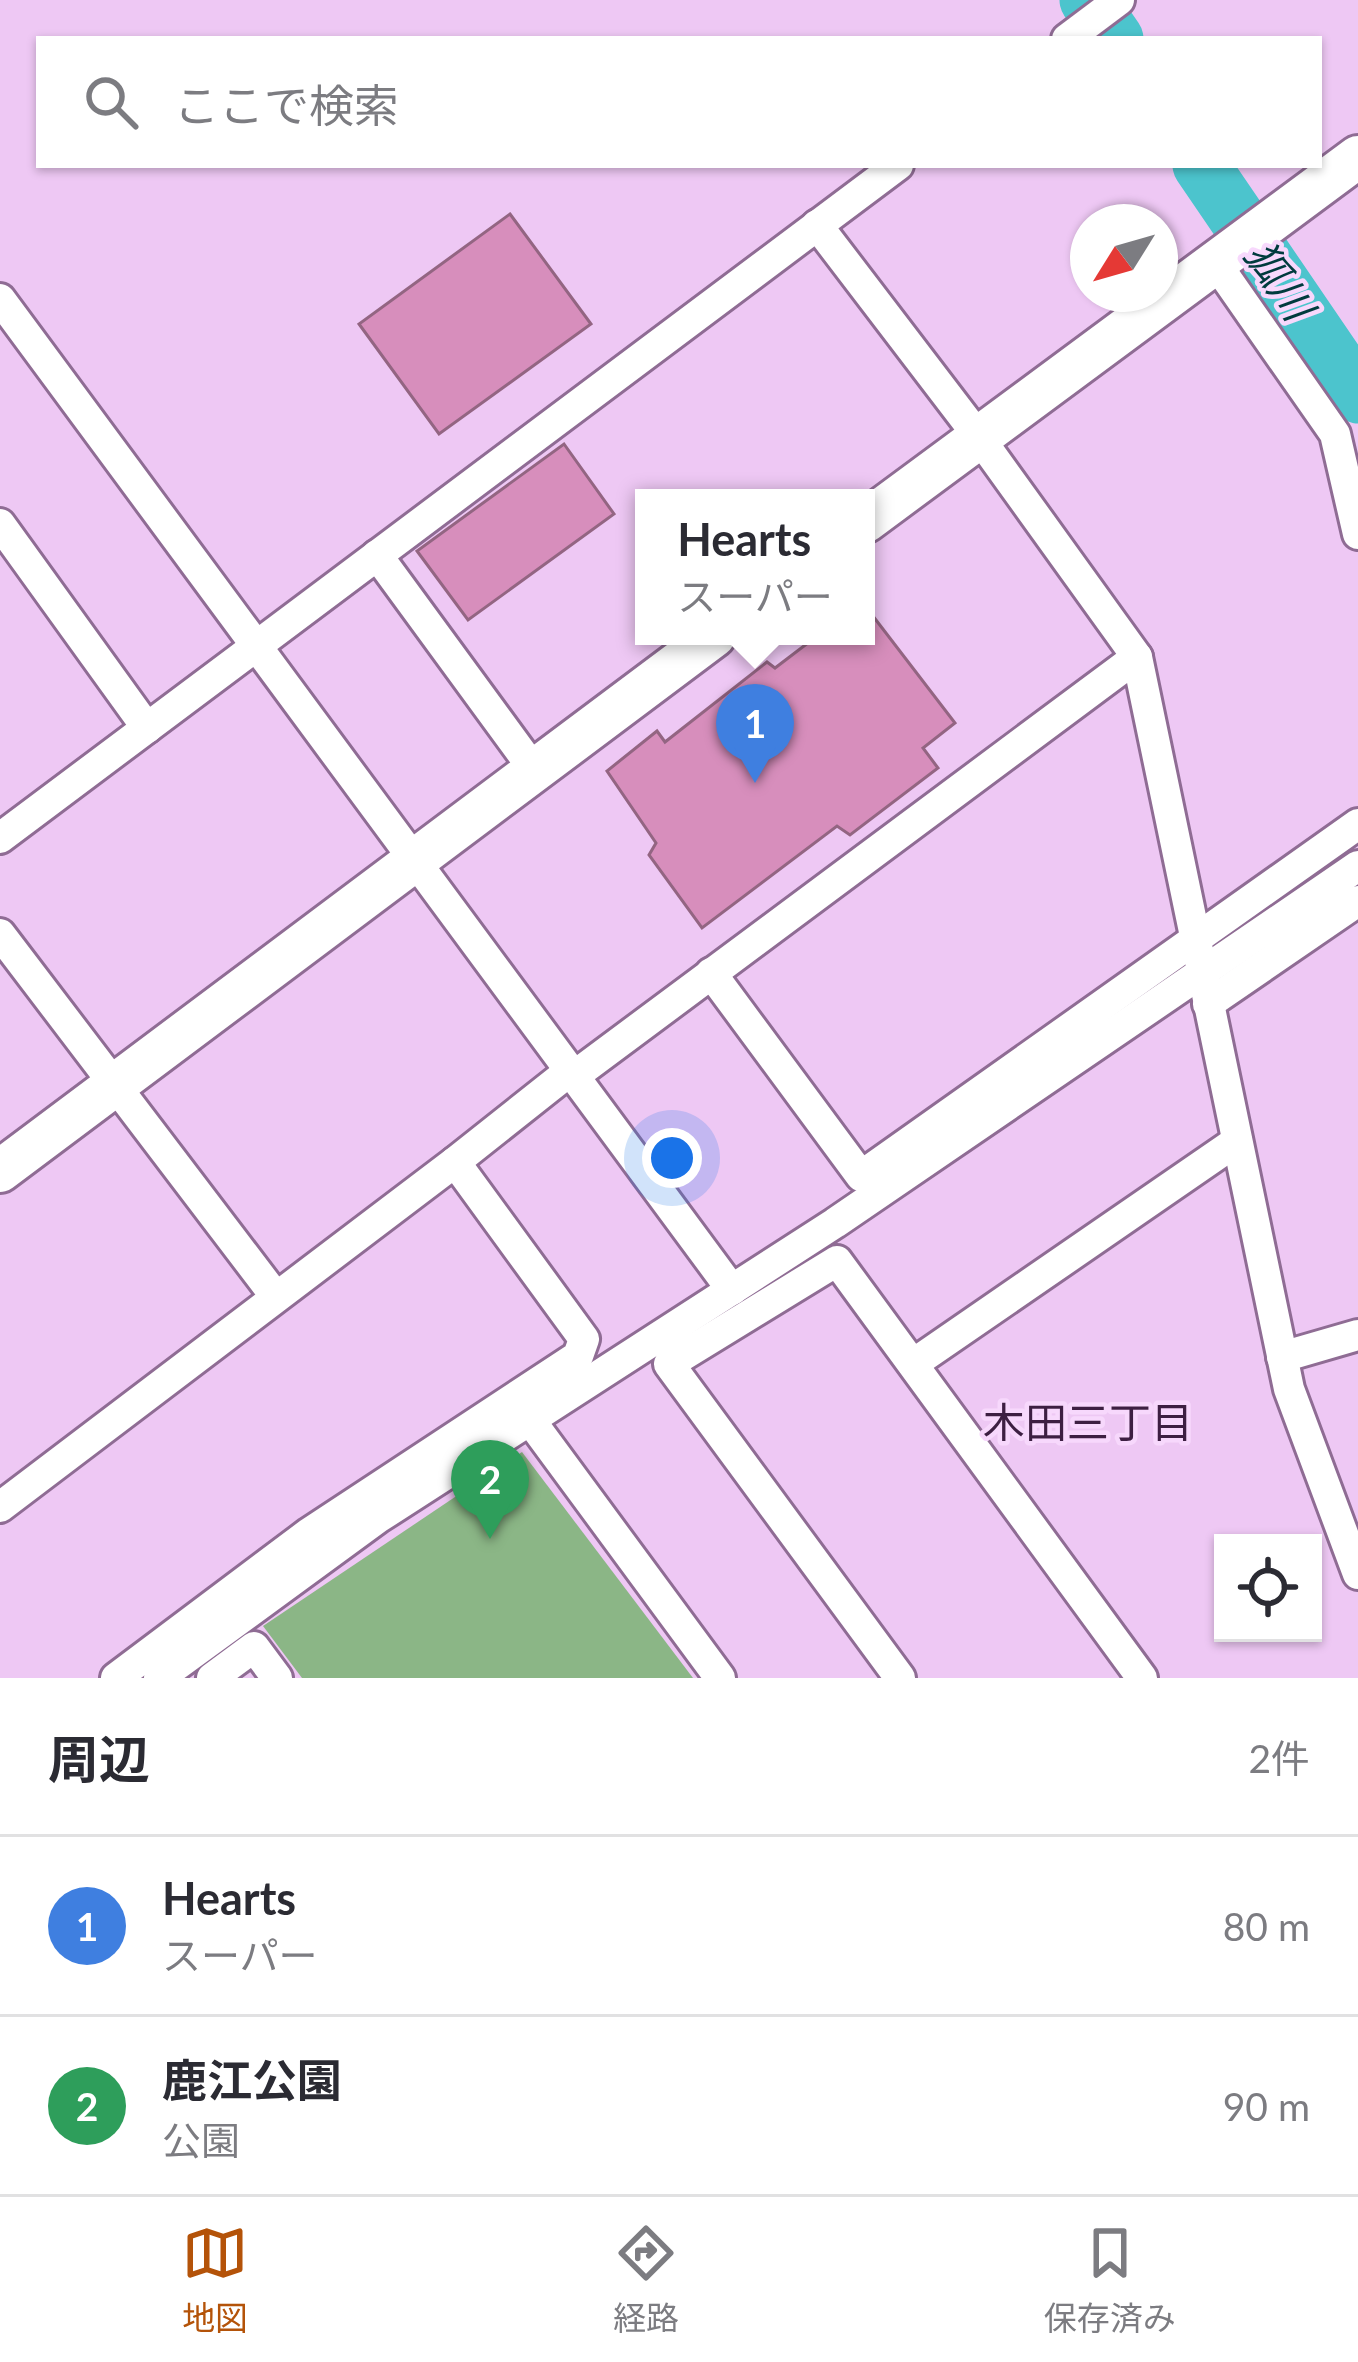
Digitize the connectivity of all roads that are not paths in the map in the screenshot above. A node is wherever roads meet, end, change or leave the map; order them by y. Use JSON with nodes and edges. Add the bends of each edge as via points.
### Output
{"nodes":[{"id":1,"x":1119,"y":0,"type":"edge"},
{"id":2,"x":1071,"y":36,"type":"edge"},
{"id":3,"x":1358,"y":157,"type":"edge"},
{"id":4,"x":894,"y":168,"type":"edge"},
{"id":5,"x":817,"y":225,"type":"junction"},
{"id":6,"x":1215,"y":262,"type":"junction"},
{"id":7,"x":0,"y":299,"type":"edge"},
{"id":8,"x":978,"y":436,"type":"junction"},
{"id":9,"x":875,"y":514,"type":"edge"},
{"id":10,"x":0,"y":524,"type":"edge"},
{"id":11,"x":1358,"y":534,"type":"edge"},
{"id":12,"x":377,"y":555,"type":"junction"},
{"id":13,"x":256,"y":645,"type":"junction"},
{"id":14,"x":702,"y":645,"type":"edge"},
{"id":15,"x":1137,"y":657,"type":"junction"},
{"id":16,"x":147,"y":728,"type":"junction"},
{"id":17,"x":535,"y":771,"type":"junction"},
{"id":18,"x":1358,"y":824,"type":"edge"},
{"id":19,"x":0,"y":838,"type":"edge"},
{"id":20,"x":417,"y":861,"type":"junction"},
{"id":21,"x":1358,"y":866,"type":"edge"},
{"id":22,"x":1358,"y":901,"type":"edge"},
{"id":23,"x":0,"y":934,"type":"edge"},
{"id":24,"x":1195,"y":940,"type":"junction"},
{"id":25,"x":711,"y":974,"type":"junction"},
{"id":26,"x":1206,"y":990,"type":"junction"},
{"id":27,"x":572,"y":1073,"type":"junction"},
{"id":28,"x":114,"y":1087,"type":"junction"},
{"id":29,"x":1237,"y":1141,"type":"junction"},
{"id":30,"x":455,"y":1162,"type":"junction"},
{"id":31,"x":0,"y":1171,"type":"edge"},
{"id":32,"x":732,"y":1289,"type":"junction"},
{"id":33,"x":276,"y":1298,"type":"junction"},
{"id":34,"x":1358,"y":1335,"type":"edge"},
{"id":35,"x":1282,"y":1358,"type":"junction"},
{"id":36,"x":913,"y":1364,"type":"junction"},
{"id":37,"x":530,"y":1420,"type":"junction"},
{"id":38,"x":0,"y":1507,"type":"edge"},
{"id":39,"x":1358,"y":1574,"type":"edge"},
{"id":40,"x":116,"y":1678,"type":"edge"},
{"id":41,"x":159,"y":1678,"type":"edge"},
{"id":42,"x":212,"y":1678,"type":"edge"},
{"id":43,"x":277,"y":1678,"type":"edge"},
{"id":44,"x":720,"y":1678,"type":"edge"},
{"id":45,"x":900,"y":1678,"type":"edge"},
{"id":46,"x":1142,"y":1678,"type":"edge"}],
"edges":[{"from":1,"to":2,"type":"street"},
{"from":3,"to":6,"type":"street"},
{"from":4,"to":5,"type":"street"},
{"from":5,"to":8,"type":"street"},
{"from":5,"to":12,"type":"street"},
{"from":6,"to":8,"type":"street"},
{"from":6,"to":11,"type":"street","via":[[1335,434]]},
{"from":7,"to":13,"type":"street"},
{"from":8,"to":9,"type":"street"},
{"from":8,"to":15,"type":"street"},
{"from":10,"to":16,"type":"street"},
{"from":12,"to":13,"type":"street"},
{"from":12,"to":17,"type":"street"},
{"from":13,"to":16,"type":"street"},
{"from":13,"to":20,"type":"street"},
{"from":14,"to":17,"type":"street"},
{"from":15,"to":24,"type":"street"},
{"from":15,"to":25,"type":"street"},
{"from":16,"to":19,"type":"street"},
{"from":17,"to":20,"type":"street"},
{"from":18,"to":24,"type":"street"},
{"from":20,"to":27,"type":"street"},
{"from":20,"to":28,"type":"street"},
{"from":21,"to":26,"type":"street"},
{"from":22,"to":26,"type":"street"},
{"from":23,"to":28,"type":"street"},
{"from":24,"to":25,"type":"street","via":[[861,1176]]},
{"from":24,"to":26,"type":"street"},
{"from":25,"to":27,"type":"street"},
{"from":26,"to":29,"type":"street"},
{"from":26,"to":32,"type":"street"},
{"from":27,"to":30,"type":"street"},
{"from":27,"to":32,"type":"street"},
{"from":28,"to":31,"type":"street"},
{"from":28,"to":33,"type":"street"},
{"from":29,"to":35,"type":"street"},
{"from":29,"to":36,"type":"street"},
{"from":30,"to":33,"type":"street"},
{"from":30,"to":40,"type":"street","via":[[584,1339],[578,1356],[309,1533]]},
{"from":32,"to":37,"type":"street"},
{"from":33,"to":38,"type":"street"},
{"from":34,"to":35,"type":"street"},
{"from":35,"to":39,"type":"street"},
{"from":36,"to":45,"type":"street","via":[[837,1261],[669,1364]]},
{"from":36,"to":46,"type":"street"},
{"from":37,"to":41,"type":"street"},
{"from":37,"to":44,"type":"street"},
{"from":42,"to":43,"type":"street","via":[[254,1647]]}]}
